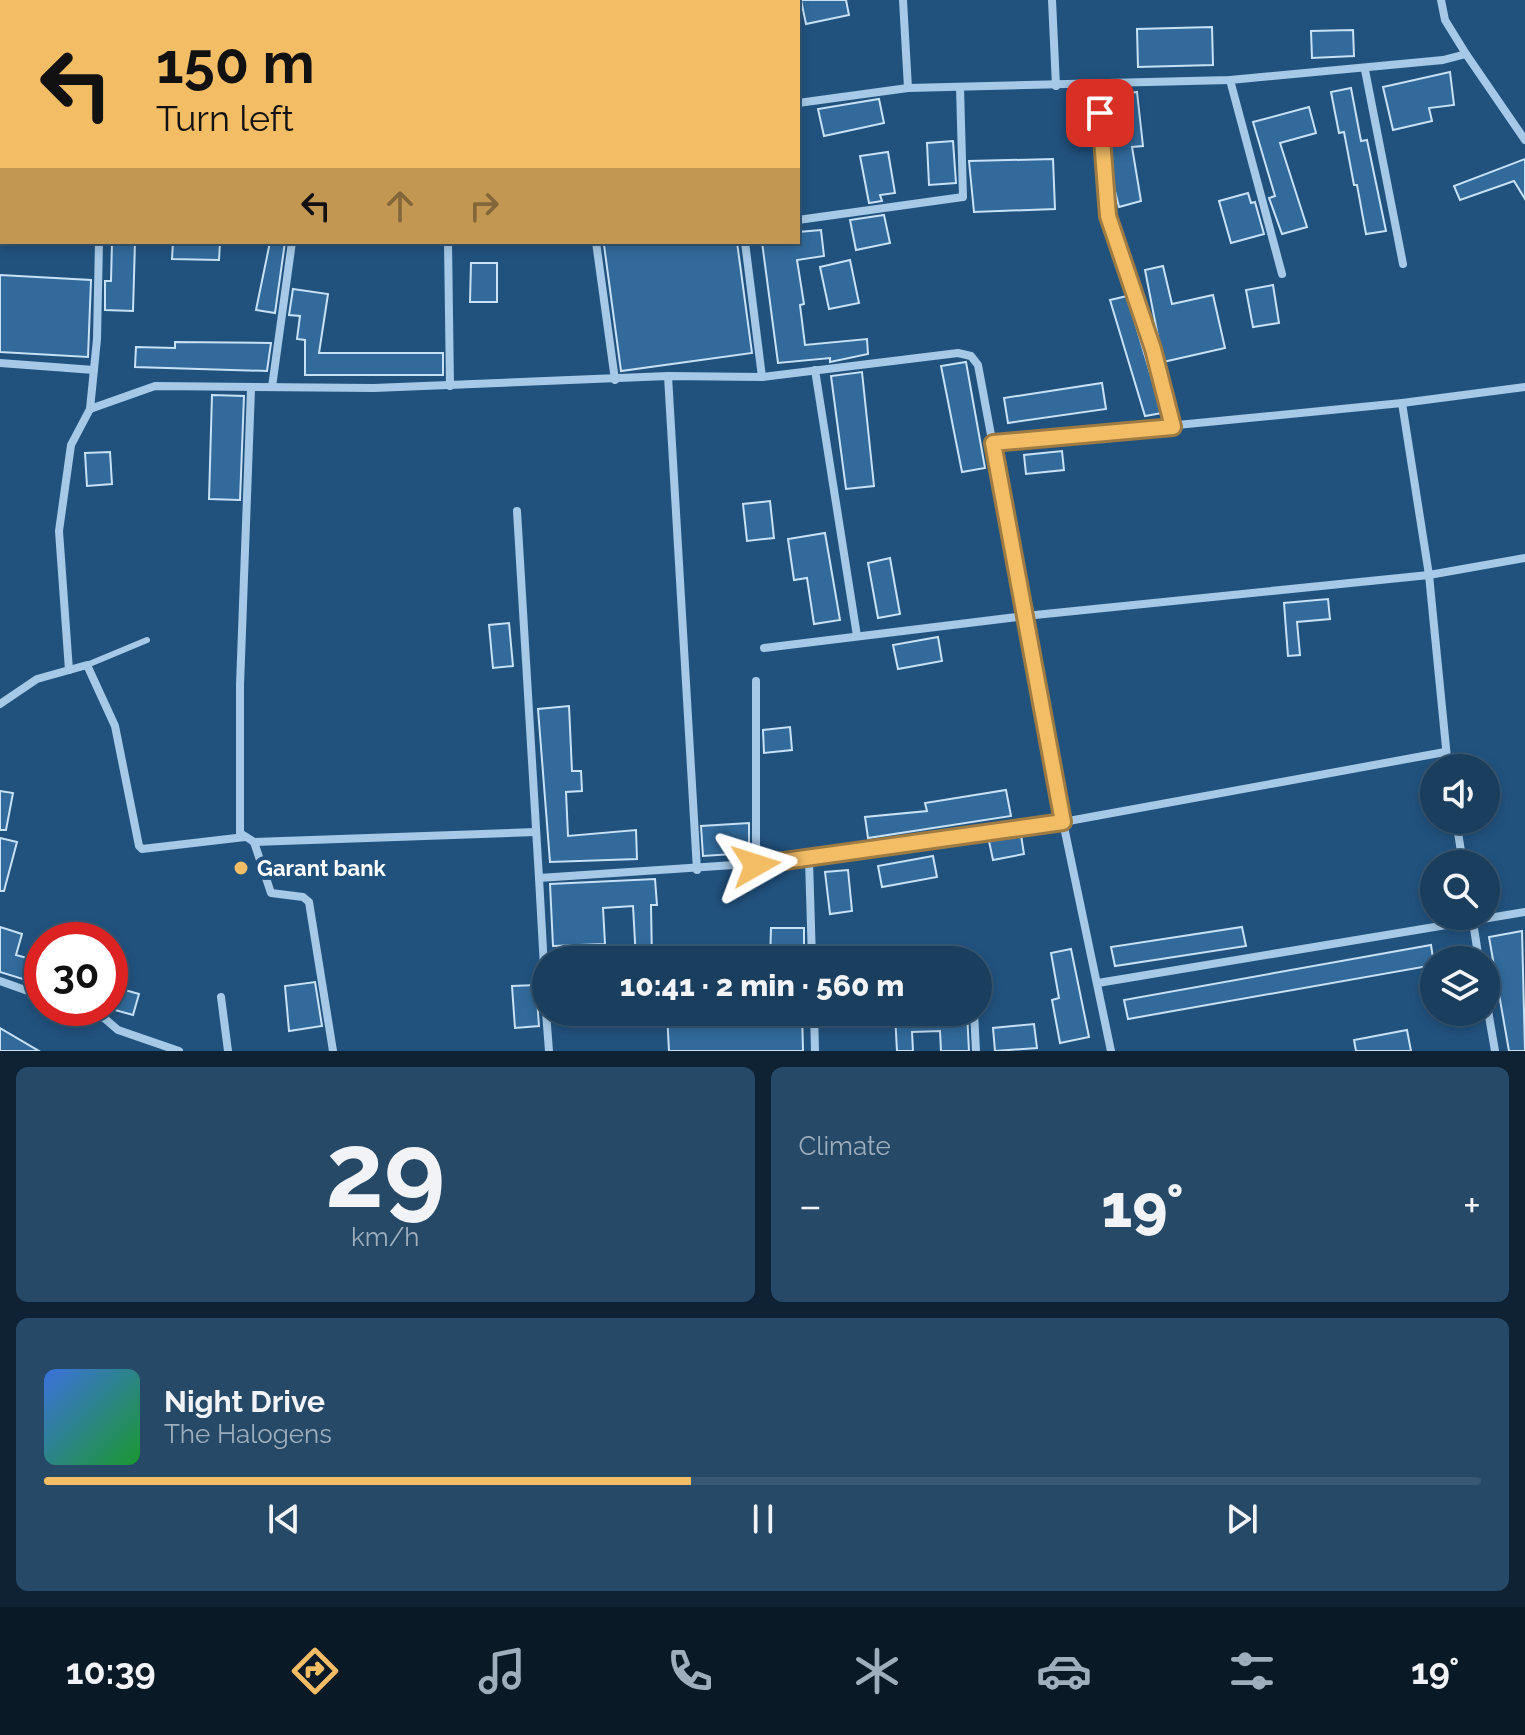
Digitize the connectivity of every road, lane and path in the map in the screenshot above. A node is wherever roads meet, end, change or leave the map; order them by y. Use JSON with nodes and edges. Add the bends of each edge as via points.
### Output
{"nodes":[{"id":1,"x":903,"y":0,"type":"edge"},
{"id":2,"x":1052,"y":0,"type":"edge"},
{"id":3,"x":1441,"y":0,"type":"edge"},
{"id":4,"x":1466,"y":54,"type":"junction"},
{"id":5,"x":1365,"y":70,"type":"junction"},
{"id":6,"x":1230,"y":80,"type":"junction"},
{"id":7,"x":1056,"y":86,"type":"junction"},
{"id":8,"x":1098,"y":86,"type":"junction"},
{"id":9,"x":960,"y":87,"type":"junction"},
{"id":10,"x":908,"y":88,"type":"junction"},
{"id":11,"x":800,"y":103,"type":"edge"},
{"id":12,"x":1525,"y":140,"type":"edge"},
{"id":13,"x":800,"y":220,"type":"edge"},
{"id":14,"x":99,"y":244,"type":"edge"},
{"id":15,"x":292,"y":244,"type":"edge"},
{"id":16,"x":448,"y":244,"type":"edge"},
{"id":17,"x":596,"y":244,"type":"edge"},
{"id":18,"x":745,"y":244,"type":"edge"},
{"id":19,"x":1403,"y":264,"type":"dead end"},
{"id":20,"x":1282,"y":274,"type":"dead end"},
{"id":21,"x":0,"y":363,"type":"edge"},
{"id":22,"x":94,"y":370,"type":"junction"},
{"id":23,"x":815,"y":370,"type":"junction"},
{"id":24,"x":668,"y":376,"type":"junction"},
{"id":25,"x":762,"y":377,"type":"junction"},
{"id":26,"x":615,"y":380,"type":"junction"},
{"id":27,"x":450,"y":386,"type":"junction"},
{"id":28,"x":272,"y":387,"type":"junction"},
{"id":29,"x":1525,"y":387,"type":"edge"},
{"id":30,"x":251,"y":389,"type":"junction"},
{"id":31,"x":1402,"y":403,"type":"junction"},
{"id":32,"x":90,"y":409,"type":"junction"},
{"id":33,"x":1173,"y":427,"type":"junction"},
{"id":34,"x":993,"y":443,"type":"junction"},
{"id":35,"x":517,"y":511,"type":"dead end"},
{"id":36,"x":1525,"y":558,"type":"edge"},
{"id":37,"x":1429,"y":575,"type":"junction"},
{"id":38,"x":1025,"y":616,"type":"junction"},
{"id":39,"x":857,"y":636,"type":"junction"},
{"id":40,"x":147,"y":640,"type":"dead end"},
{"id":41,"x":764,"y":648,"type":"dead end"},
{"id":42,"x":87,"y":665,"type":"junction"},
{"id":43,"x":69,"y":670,"type":"junction"},
{"id":44,"x":756,"y":681,"type":"dead end"},
{"id":45,"x":0,"y":704,"type":"edge"},
{"id":46,"x":1445,"y":752,"type":"joint"},
{"id":47,"x":1063,"y":822,"type":"junction"},
{"id":48,"x":536,"y":832,"type":"junction"},
{"id":49,"x":250,"y":840,"type":"junction"},
{"id":50,"x":809,"y":860,"type":"junction"},
{"id":51,"x":756,"y":865,"type":"junction"},
{"id":52,"x":697,"y":870,"type":"junction"},
{"id":53,"x":539,"y":878,"type":"junction"},
{"id":54,"x":1525,"y":912,"type":"edge"},
{"id":55,"x":1500,"y":915,"type":"edge"},
{"id":56,"x":1420,"y":928,"type":"edge"},
{"id":57,"x":543,"y":946,"type":"edge"},
{"id":58,"x":812,"y":946,"type":"edge"},
{"id":59,"x":0,"y":981,"type":"edge"},
{"id":60,"x":1098,"y":983,"type":"junction"},
{"id":61,"x":24,"y":990,"type":"edge"},
{"id":62,"x":221,"y":997,"type":"dead end"},
{"id":63,"x":113,"y":1026,"type":"edge"},
{"id":64,"x":547,"y":1026,"type":"edge"},
{"id":65,"x":814,"y":1026,"type":"edge"},
{"id":66,"x":975,"y":1026,"type":"edge"},
{"id":67,"x":1491,"y":1026,"type":"edge"},
{"id":68,"x":179,"y":1051,"type":"edge"},
{"id":69,"x":228,"y":1051,"type":"edge"},
{"id":70,"x":333,"y":1051,"type":"edge"},
{"id":71,"x":549,"y":1051,"type":"edge"},
{"id":72,"x":815,"y":1051,"type":"edge"},
{"id":73,"x":976,"y":1051,"type":"edge"},
{"id":74,"x":1111,"y":1051,"type":"edge"},
{"id":75,"x":1495,"y":1051,"type":"edge"}],
"edges":[{"from":1,"to":10,"type":"street"},
{"from":2,"to":7,"type":"street"},
{"from":3,"to":4,"type":"street","via":[[1445,20]]},
{"from":4,"to":5,"type":"street"},
{"from":4,"to":12,"type":"street"},
{"from":5,"to":6,"type":"street"},
{"from":5,"to":19,"type":"street"},
{"from":6,"to":8,"type":"street"},
{"from":6,"to":20,"type":"street"},
{"from":7,"to":8,"type":"street"},
{"from":7,"to":9,"type":"street"},
{"from":8,"to":33,"type":"street","via":[[1108,216],[1149,334]]},
{"from":9,"to":10,"type":"street"},
{"from":9,"to":13,"type":"street","via":[[963,197]]},
{"from":10,"to":11,"type":"street"},
{"from":14,"to":22,"type":"street"},
{"from":15,"to":28,"type":"street"},
{"from":16,"to":27,"type":"street"},
{"from":17,"to":26,"type":"street"},
{"from":18,"to":25,"type":"street"},
{"from":21,"to":22,"type":"street"},
{"from":22,"to":32,"type":"street"},
{"from":23,"to":25,"type":"street"},
{"from":23,"to":34,"type":"street","via":[[958,353],[971,356],[978,365]]},
{"from":23,"to":39,"type":"street"},
{"from":24,"to":25,"type":"street"},
{"from":24,"to":26,"type":"street"},
{"from":24,"to":52,"type":"street"},
{"from":26,"to":27,"type":"street"},
{"from":27,"to":28,"type":"street"},
{"from":28,"to":30,"type":"street"},
{"from":29,"to":31,"type":"street"},
{"from":30,"to":32,"type":"street","via":[[155,386]]},
{"from":30,"to":49,"type":"street","via":[[240,685],[240,833]]},
{"from":31,"to":33,"type":"street"},
{"from":31,"to":37,"type":"street"},
{"from":32,"to":43,"type":"street","via":[[71,445],[59,531]]},
{"from":33,"to":34,"type":"street"},
{"from":34,"to":38,"type":"street"},
{"from":35,"to":48,"type":"street"},
{"from":36,"to":37,"type":"street"},
{"from":37,"to":38,"type":"street"},
{"from":37,"to":46,"type":"street"},
{"from":38,"to":39,"type":"street"},
{"from":38,"to":47,"type":"street"},
{"from":39,"to":41,"type":"street"},
{"from":40,"to":42,"type":"lane"},
{"from":42,"to":43,"type":"street"},
{"from":42,"to":49,"type":"street","via":[[115,726],[139,846]]},
{"from":43,"to":45,"type":"street","via":[[37,679]]},
{"from":44,"to":51,"type":"street"},
{"from":46,"to":47,"type":"street"},
{"from":47,"to":50,"type":"street"},
{"from":47,"to":60,"type":"street"},
{"from":48,"to":49,"type":"street"},
{"from":48,"to":53,"type":"street"},
{"from":49,"to":70,"type":"street","via":[[271,893],[309,902]]},
{"from":50,"to":51,"type":"street"},
{"from":50,"to":58,"type":"street"},
{"from":51,"to":52,"type":"street"},
{"from":52,"to":53,"type":"street"},
{"from":53,"to":57,"type":"street"},
{"from":54,"to":55,"type":"street"},
{"from":56,"to":60,"type":"street"},
{"from":59,"to":61,"type":"street"},
{"from":60,"to":74,"type":"street"},
{"from":62,"to":69,"type":"street"},
{"from":63,"to":68,"type":"street"},
{"from":64,"to":71,"type":"street"},
{"from":65,"to":72,"type":"street"},
{"from":66,"to":73,"type":"street"},
{"from":67,"to":75,"type":"street"}]}
